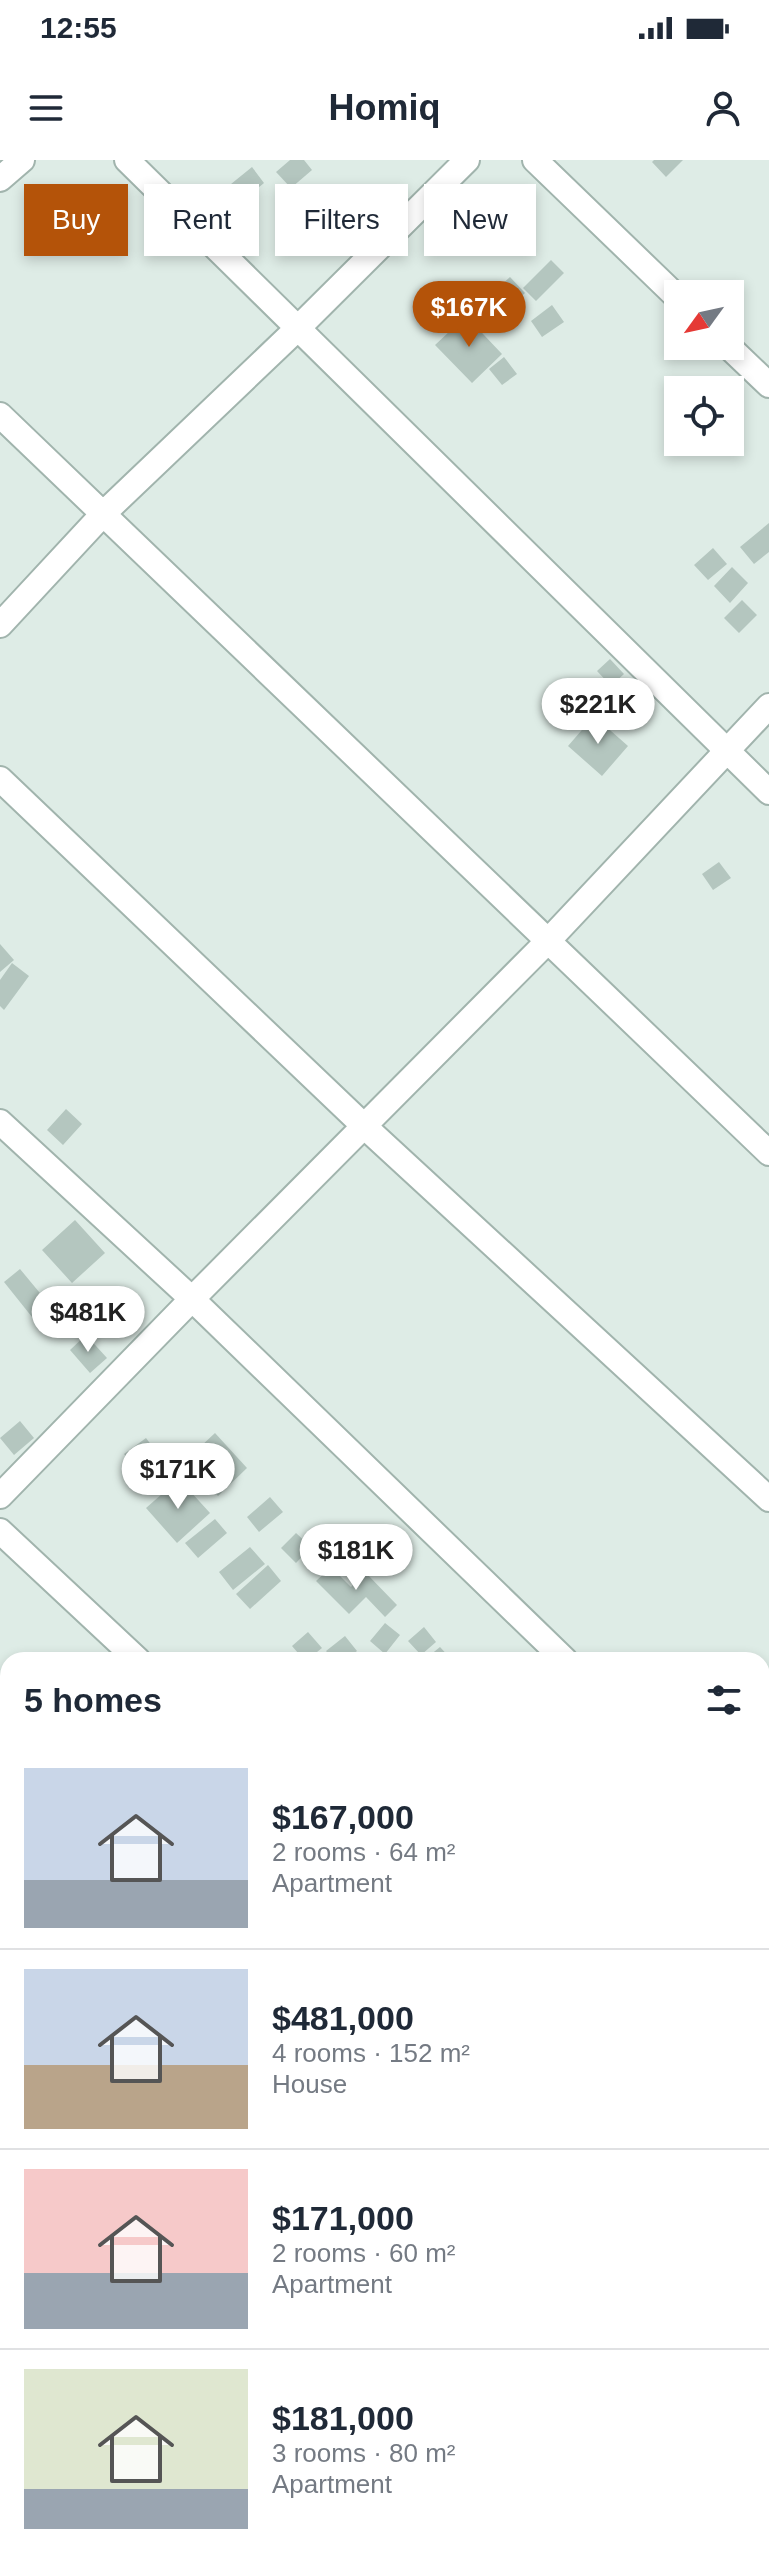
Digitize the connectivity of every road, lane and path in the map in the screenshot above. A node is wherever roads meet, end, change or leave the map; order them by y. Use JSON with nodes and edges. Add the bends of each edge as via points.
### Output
{"nodes":[{"id":1,"x":22,"y":160,"type":"edge"},
{"id":2,"x":127,"y":160,"type":"edge"},
{"id":3,"x":467,"y":160,"type":"edge"},
{"id":4,"x":535,"y":160,"type":"edge"},
{"id":5,"x":0,"y":179,"type":"edge"},
{"id":6,"x":664,"y":284,"type":"edge"},
{"id":7,"x":298,"y":328,"type":"junction"},
{"id":8,"x":743,"y":360,"type":"edge"},
{"id":9,"x":769,"y":385,"type":"edge"},
{"id":10,"x":0,"y":415,"type":"edge"},
{"id":11,"x":103,"y":514,"type":"junction"},
{"id":12,"x":0,"y":625,"type":"edge"},
{"id":13,"x":769,"y":706,"type":"edge"},
{"id":14,"x":727,"y":751,"type":"junction"},
{"id":15,"x":0,"y":779,"type":"edge"},
{"id":16,"x":769,"y":792,"type":"edge"},
{"id":17,"x":548,"y":941,"type":"junction"},
{"id":18,"x":0,"y":1122,"type":"edge"},
{"id":19,"x":364,"y":1126,"type":"junction"},
{"id":20,"x":769,"y":1153,"type":"edge"},
{"id":21,"x":192,"y":1299,"type":"junction"},
{"id":22,"x":0,"y":1496,"type":"edge"},
{"id":23,"x":769,"y":1499,"type":"edge"},
{"id":24,"x":0,"y":1531,"type":"edge"},
{"id":25,"x":129,"y":1652,"type":"edge"},
{"id":26,"x":557,"y":1652,"type":"edge"}],
"edges":[{"from":1,"to":5,"type":"street"},
{"from":2,"to":7,"type":"street"},
{"from":3,"to":7,"type":"street"},
{"from":4,"to":6,"type":"street"},
{"from":7,"to":11,"type":"street"},
{"from":7,"to":14,"type":"street"},
{"from":8,"to":9,"type":"street"},
{"from":10,"to":11,"type":"street"},
{"from":11,"to":12,"type":"street"},
{"from":11,"to":17,"type":"street"},
{"from":13,"to":14,"type":"street"},
{"from":14,"to":16,"type":"street"},
{"from":14,"to":17,"type":"street"},
{"from":15,"to":19,"type":"street"},
{"from":17,"to":19,"type":"street"},
{"from":17,"to":20,"type":"street"},
{"from":18,"to":21,"type":"street"},
{"from":19,"to":21,"type":"street"},
{"from":19,"to":23,"type":"street"},
{"from":21,"to":22,"type":"street"},
{"from":21,"to":26,"type":"street"},
{"from":24,"to":25,"type":"street"}]}
